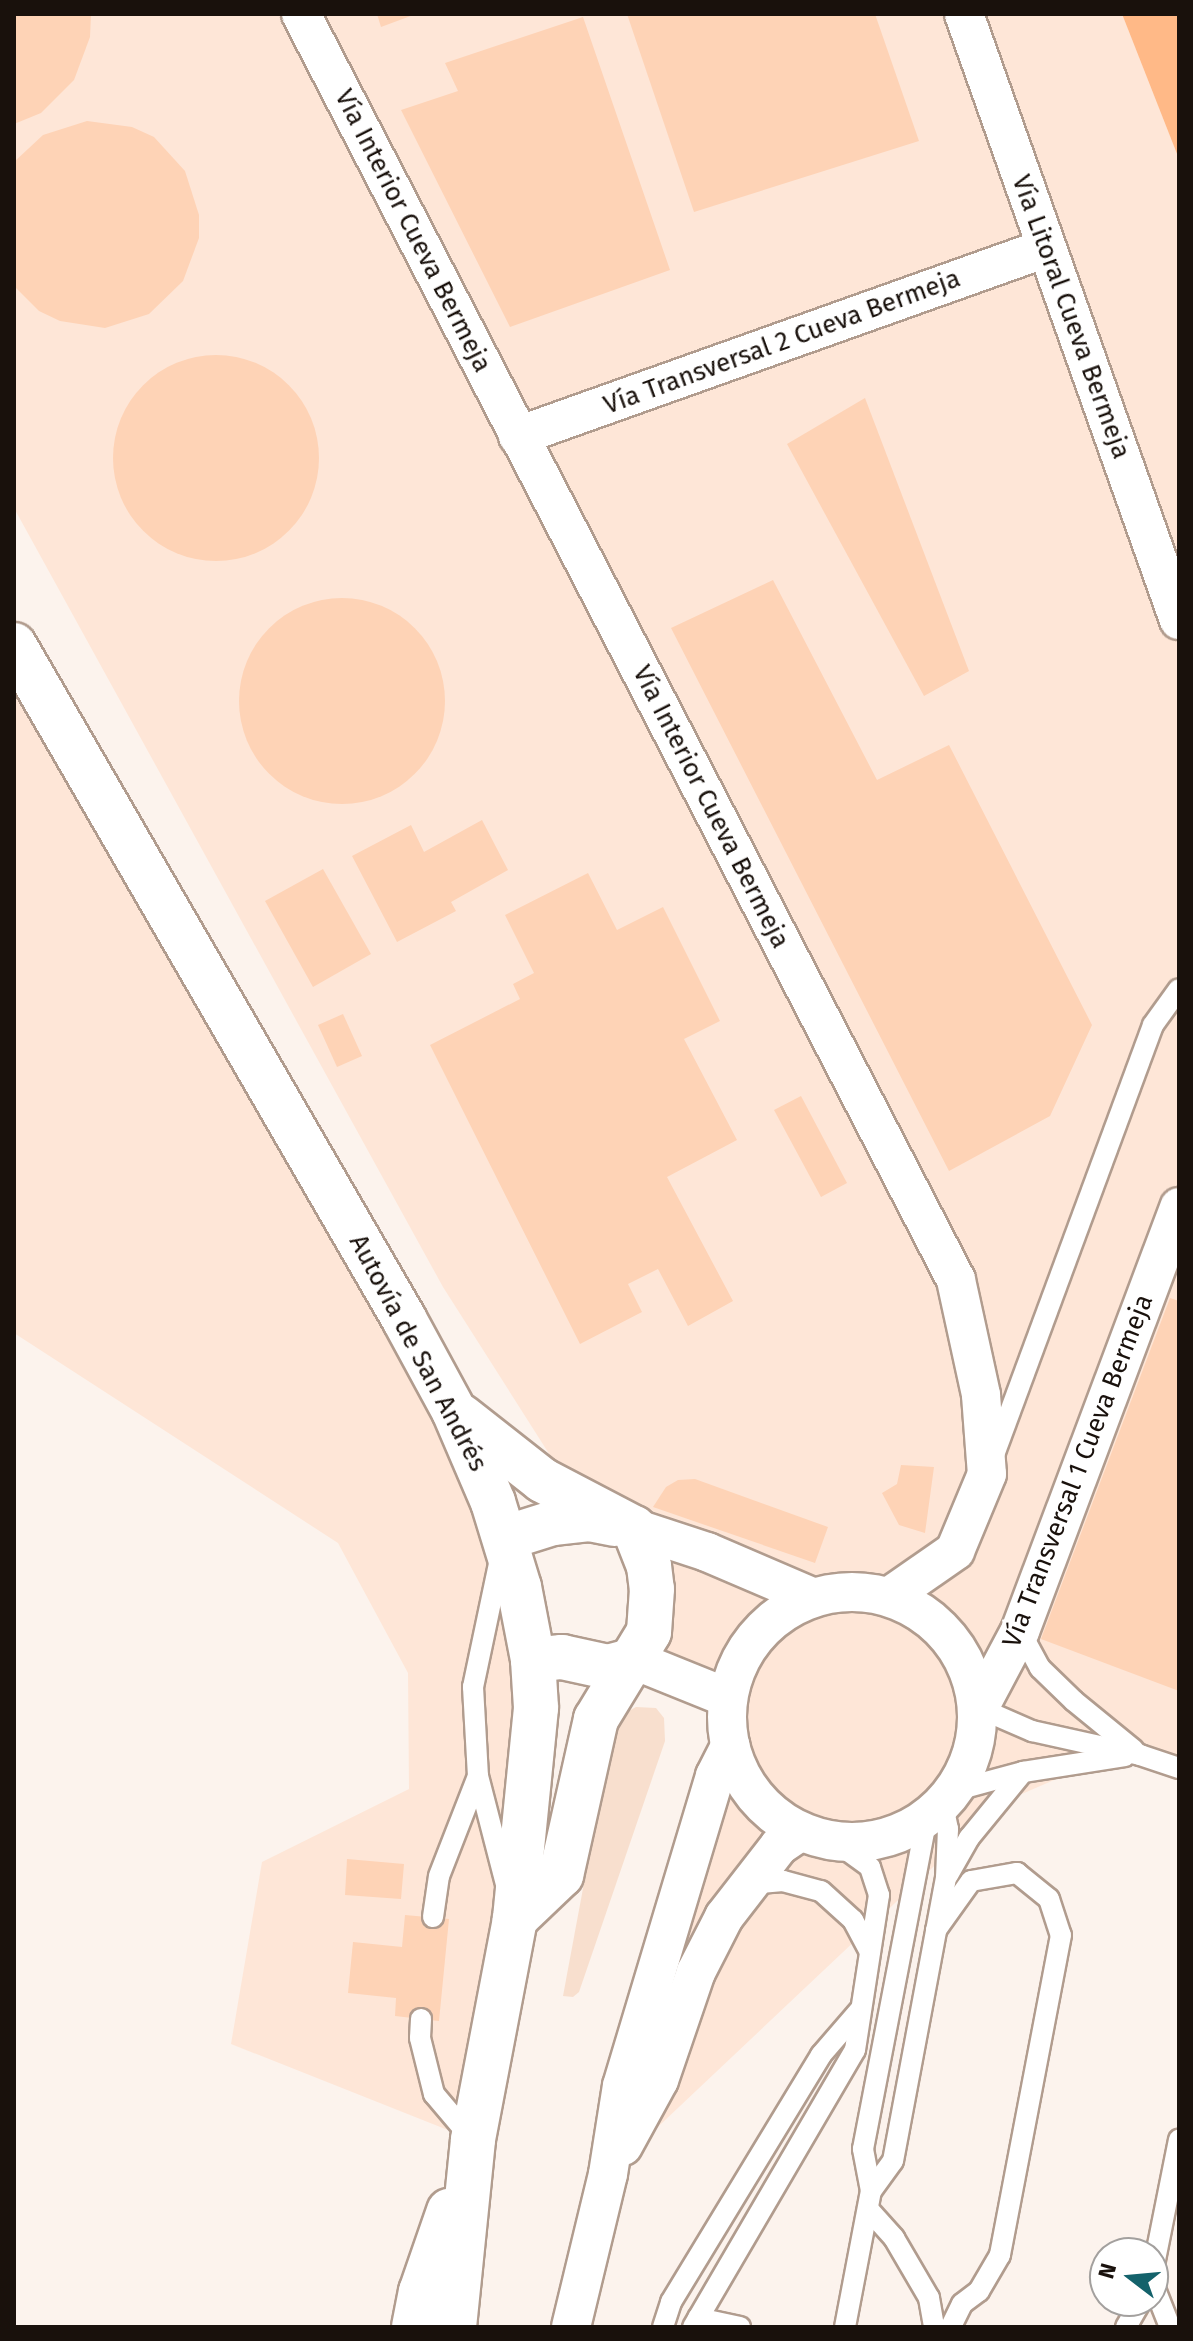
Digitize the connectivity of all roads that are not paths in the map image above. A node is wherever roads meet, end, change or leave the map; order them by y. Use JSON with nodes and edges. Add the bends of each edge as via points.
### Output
{"nodes":[{"id":1,"x":301,"y":14,"type":"edge"},
{"id":2,"x":964,"y":14,"type":"edge"},
{"id":3,"x":1046,"y":248,"type":"junction"},
{"id":4,"x":518,"y":436,"type":"junction"},
{"id":5,"x":1179,"y":620,"type":"edge"},
{"id":6,"x":14,"y":645,"type":"edge"},
{"id":7,"x":1179,"y":989,"type":"edge"},
{"id":8,"x":1179,"y":1207,"type":"edge"},
{"id":9,"x":454,"y":1411,"type":"junction"},
{"id":10,"x":987,"y":1474,"type":"junction"},
{"id":11,"x":634,"y":1528,"type":"junction"},
{"id":12,"x":505,"y":1538,"type":"junction"},
{"id":13,"x":890,"y":1596,"type":"junction"},
{"id":14,"x":812,"y":1597,"type":"junction"},
{"id":15,"x":1020,"y":1631,"type":"junction"},
{"id":16,"x":533,"y":1660,"type":"junction"},
{"id":17,"x":634,"y":1660,"type":"junction"},
{"id":18,"x":728,"y":1698,"type":"junction"},
{"id":19,"x":979,"y":1708,"type":"junction"},
{"id":20,"x":730,"y":1746,"type":"junction"},
{"id":21,"x":1140,"y":1755,"type":"junction"},
{"id":22,"x":1179,"y":1768,"type":"edge"},
{"id":23,"x":1023,"y":1772,"type":"junction"},
{"id":24,"x":478,"y":1776,"type":"junction"},
{"id":25,"x":941,"y":1804,"type":"junction"},
{"id":26,"x":800,"y":1832,"type":"junction"},
{"id":27,"x":837,"y":1843,"type":"junction"},
{"id":28,"x":946,"y":1878,"type":"junction"},
{"id":29,"x":749,"y":1884,"type":"junction"},
{"id":30,"x":433,"y":1917,"type":"dead end"},
{"id":31,"x":515,"y":1919,"type":"junction"},
{"id":32,"x":936,"y":1930,"type":"junction"},
{"id":33,"x":870,"y":1952,"type":"junction"},
{"id":34,"x":860,"y":2010,"type":"junction"},
{"id":35,"x":421,"y":2019,"type":"dead end"},
{"id":36,"x":473,"y":2140,"type":"junction"},
{"id":37,"x":1179,"y":2140,"type":"edge"},
{"id":38,"x":608,"y":2174,"type":"junction"},
{"id":39,"x":869,"y":2200,"type":"junction"},
{"id":40,"x":1160,"y":2237,"type":"edge"},
{"id":41,"x":929,"y":2298,"type":"junction"},
{"id":42,"x":962,"y":2304,"type":"junction"},
{"id":43,"x":696,"y":2323,"type":"edge"},
{"id":44,"x":731,"y":2326,"type":"edge"},
{"id":45,"x":414,"y":2327,"type":"edge"},
{"id":46,"x":454,"y":2327,"type":"edge"},
{"id":47,"x":571,"y":2327,"type":"edge"},
{"id":48,"x":663,"y":2327,"type":"edge"},
{"id":49,"x":845,"y":2327,"type":"edge"},
{"id":50,"x":934,"y":2327,"type":"edge"},
{"id":51,"x":951,"y":2327,"type":"edge"}],
"edges":[{"from":1,"to":4,"type":"street","name":"Vía Interior Cueva Bermeja"},
{"from":2,"to":3,"type":"street","name":"Vía Litoral Cueva Bermeja"},
{"from":3,"to":4,"type":"street","name":"Vía Transversal 2 Cueva Bermeja"},
{"from":3,"to":5,"type":"street","name":"Vía Litoral Cueva Bermeja"},
{"from":4,"to":10,"type":"street","name":"Vía Interior Cueva Bermeja","via":[[956,1280],[981,1395]]},
{"from":6,"to":9,"type":"main road","name":"Autovía de San Andrés"},
{"from":7,"to":10,"type":"lane","via":[[1153,1025]]},
{"from":8,"to":15,"type":"street","name":"Vía Transversal 1 Cueva Bermeja"},
{"from":9,"to":11,"type":"main road","via":[[542,1480]]},
{"from":9,"to":12,"type":"main road","name":"Autovía de San Andrés"},
{"from":10,"to":13,"type":"street","name":"Vía Interior Cueva Bermeja","via":[[955,1551]]},
{"from":11,"to":12,"type":"main road","via":[[589,1519],[553,1523]]},
{"from":11,"to":14,"type":"street","via":[[707,1552]]},
{"from":11,"to":17,"type":"main road","via":[[652,1589],[649,1632]]},
{"from":12,"to":16,"type":"main road","name":"Autovía de San Andrés"},
{"from":12,"to":24,"type":"lane","via":[[473,1687]]},
{"from":13,"to":14,"type":"street","via":[[838,1591]]},
{"from":13,"to":19,"type":"street","via":[[925,1613],[952,1640],[971,1674]]},
{"from":14,"to":18,"type":"street","via":[[782,1613],[756,1636],[737,1665]]},
{"from":15,"to":19,"type":"street","name":"Vía Transversal 1 Cueva Bermeja"},
{"from":15,"to":21,"type":"lane","via":[[1040,1668]]},
{"from":16,"to":17,"type":"main road","via":[[562,1657],[608,1667]]},
{"from":16,"to":31,"type":"main road","name":"Autovía de San Andrés","via":[[536,1708]]},
{"from":17,"to":18,"type":"street"},
{"from":17,"to":31,"type":"main road","via":[[596,1719],[561,1875]]},
{"from":18,"to":20,"type":"street"},
{"from":19,"to":21,"type":"lane","via":[[1032,1731]]},
{"from":19,"to":25,"type":"street","via":[[975,1746],[962,1778]]},
{"from":20,"to":26,"type":"street","via":[[744,1782],[768,1812]]},
{"from":20,"to":38,"type":"street","via":[[715,1776],[622,2086]]},
{"from":21,"to":22,"type":"lane"},
{"from":21,"to":23,"type":"lane"},
{"from":23,"to":25,"type":"lane"},
{"from":23,"to":28,"type":"lane","via":[[969,1838]]},
{"from":24,"to":30,"type":"lane","via":[[439,1876]]},
{"from":24,"to":31,"type":"lane"},
{"from":25,"to":27,"type":"street","via":[[912,1828],[876,1841]]},
{"from":25,"to":28,"type":"lane","via":[[948,1829]]},
{"from":25,"to":39,"type":"lane","via":[[863,2149]]},
{"from":26,"to":27,"type":"street"},
{"from":26,"to":29,"type":"street","via":[[779,1846]]},
{"from":27,"to":33,"type":"lane","via":[[870,1867],[879,1895]]},
{"from":28,"to":32,"type":"lane"},
{"from":29,"to":33,"type":"lane","via":[[783,1881],[821,1891],[853,1920]]},
{"from":29,"to":38,"type":"street","via":[[724,1917],[696,1972],[659,2080]]},
{"from":31,"to":36,"type":"main road","name":"Autovía de San Andrés"},
{"from":32,"to":39,"type":"lane","via":[[893,2161]]},
{"from":32,"to":42,"type":"lane","via":[[971,1881],[1017,1873],[1049,1899],[1061,1935],[1000,2255],[979,2291]]},
{"from":33,"to":34,"type":"lane"},
{"from":34,"to":43,"type":"lane","via":[[855,2050]]},
{"from":34,"to":48,"type":"lane","via":[[821,2055],[671,2302]]},
{"from":35,"to":36,"type":"lane","via":[[420,2038],[434,2094]]},
{"from":36,"to":45,"type":"main road","name":"Autovía de San Andrés"},
{"from":36,"to":46,"type":"main road","name":"Autovía de San Andrés"},
{"from":37,"to":40,"type":"lane"},
{"from":38,"to":47,"type":"street"},
{"from":39,"to":41,"type":"lane"},
{"from":39,"to":49,"type":"lane"},
{"from":41,"to":42,"type":"lane"},
{"from":41,"to":50,"type":"lane"},
{"from":42,"to":51,"type":"lane"},
{"from":43,"to":44,"type":"lane"}]}
